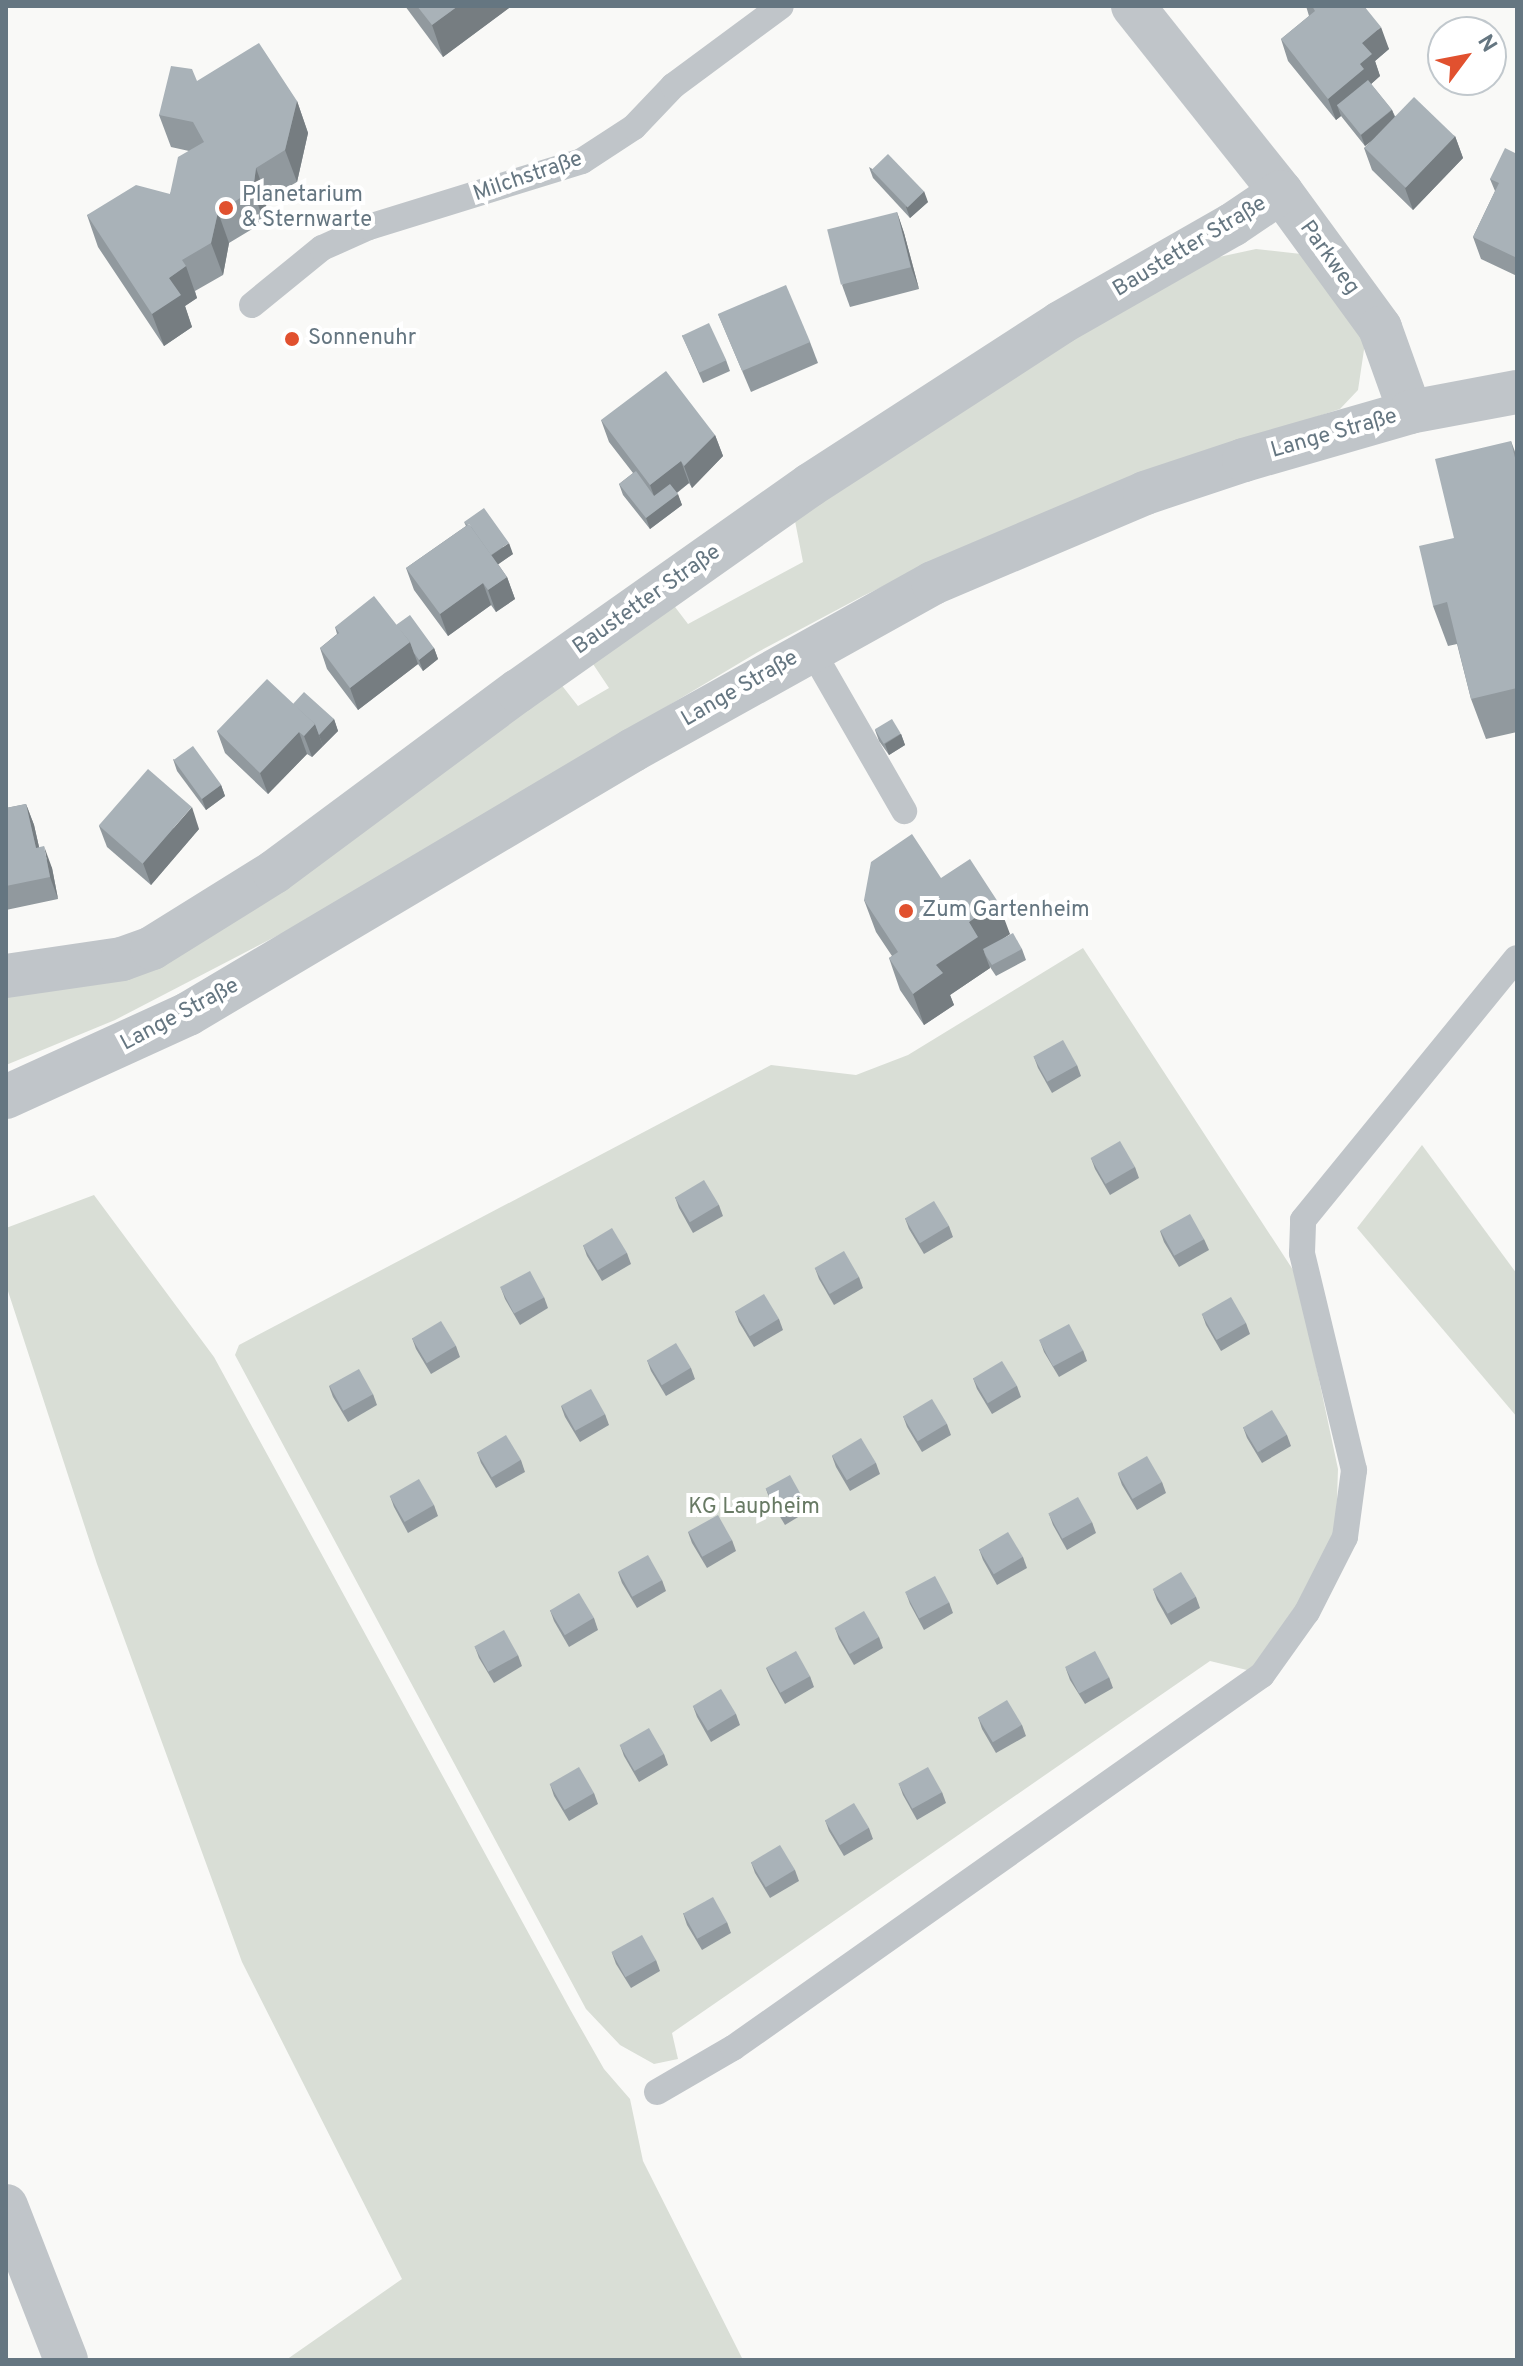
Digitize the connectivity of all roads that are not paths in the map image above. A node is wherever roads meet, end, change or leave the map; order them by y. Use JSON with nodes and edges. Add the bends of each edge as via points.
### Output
{"nodes":[{"id":1,"x":781,"y":6,"type":"edge"},
{"id":2,"x":1133,"y":6,"type":"edge"},
{"id":3,"x":1281,"y":192,"type":"junction"},
{"id":4,"x":252,"y":305,"type":"dead end"},
{"id":5,"x":1517,"y":392,"type":"edge"},
{"id":6,"x":1410,"y":412,"type":"junction"},
{"id":7,"x":811,"y":649,"type":"junction"},
{"id":8,"x":904,"y":811,"type":"dead end"},
{"id":9,"x":1517,"y":958,"type":"edge"},
{"id":10,"x":6,"y":976,"type":"edge"},
{"id":11,"x":7,"y":1096,"type":"edge"},
{"id":12,"x":657,"y":2092,"type":"dead end"},
{"id":13,"x":6,"y":2206,"type":"edge"},
{"id":14,"x":66,"y":2360,"type":"edge"}],
"edges":[{"from":1,"to":4,"type":"lane","name":"Milchstraße","via":[[673,86],[634,127],[582,161],[369,227],[322,248]]},
{"from":2,"to":3,"type":"street","name":"Parkweg"},
{"from":3,"to":6,"type":"street","name":"Parkweg","via":[[1380,328]]},
{"from":3,"to":10,"type":"street","name":"Baustetter Straße","via":[[1060,323],[810,485],[274,872],[152,948],[122,959]]},
{"from":5,"to":6,"type":"street","name":"Lange Straße"},
{"from":6,"to":7,"type":"street","name":"Lange Straße","via":[[1145,493],[933,583]]},
{"from":7,"to":8,"type":"lane"},
{"from":7,"to":11,"type":"street","name":"Lange Straße","via":[[188,1014]]},
{"from":9,"to":12,"type":"lane","via":[[1303,1220],[1302,1253],[1354,1470],[1345,1537],[1307,1612],[1262,1675],[733,2048]]},
{"from":13,"to":14,"type":"street"}]}
